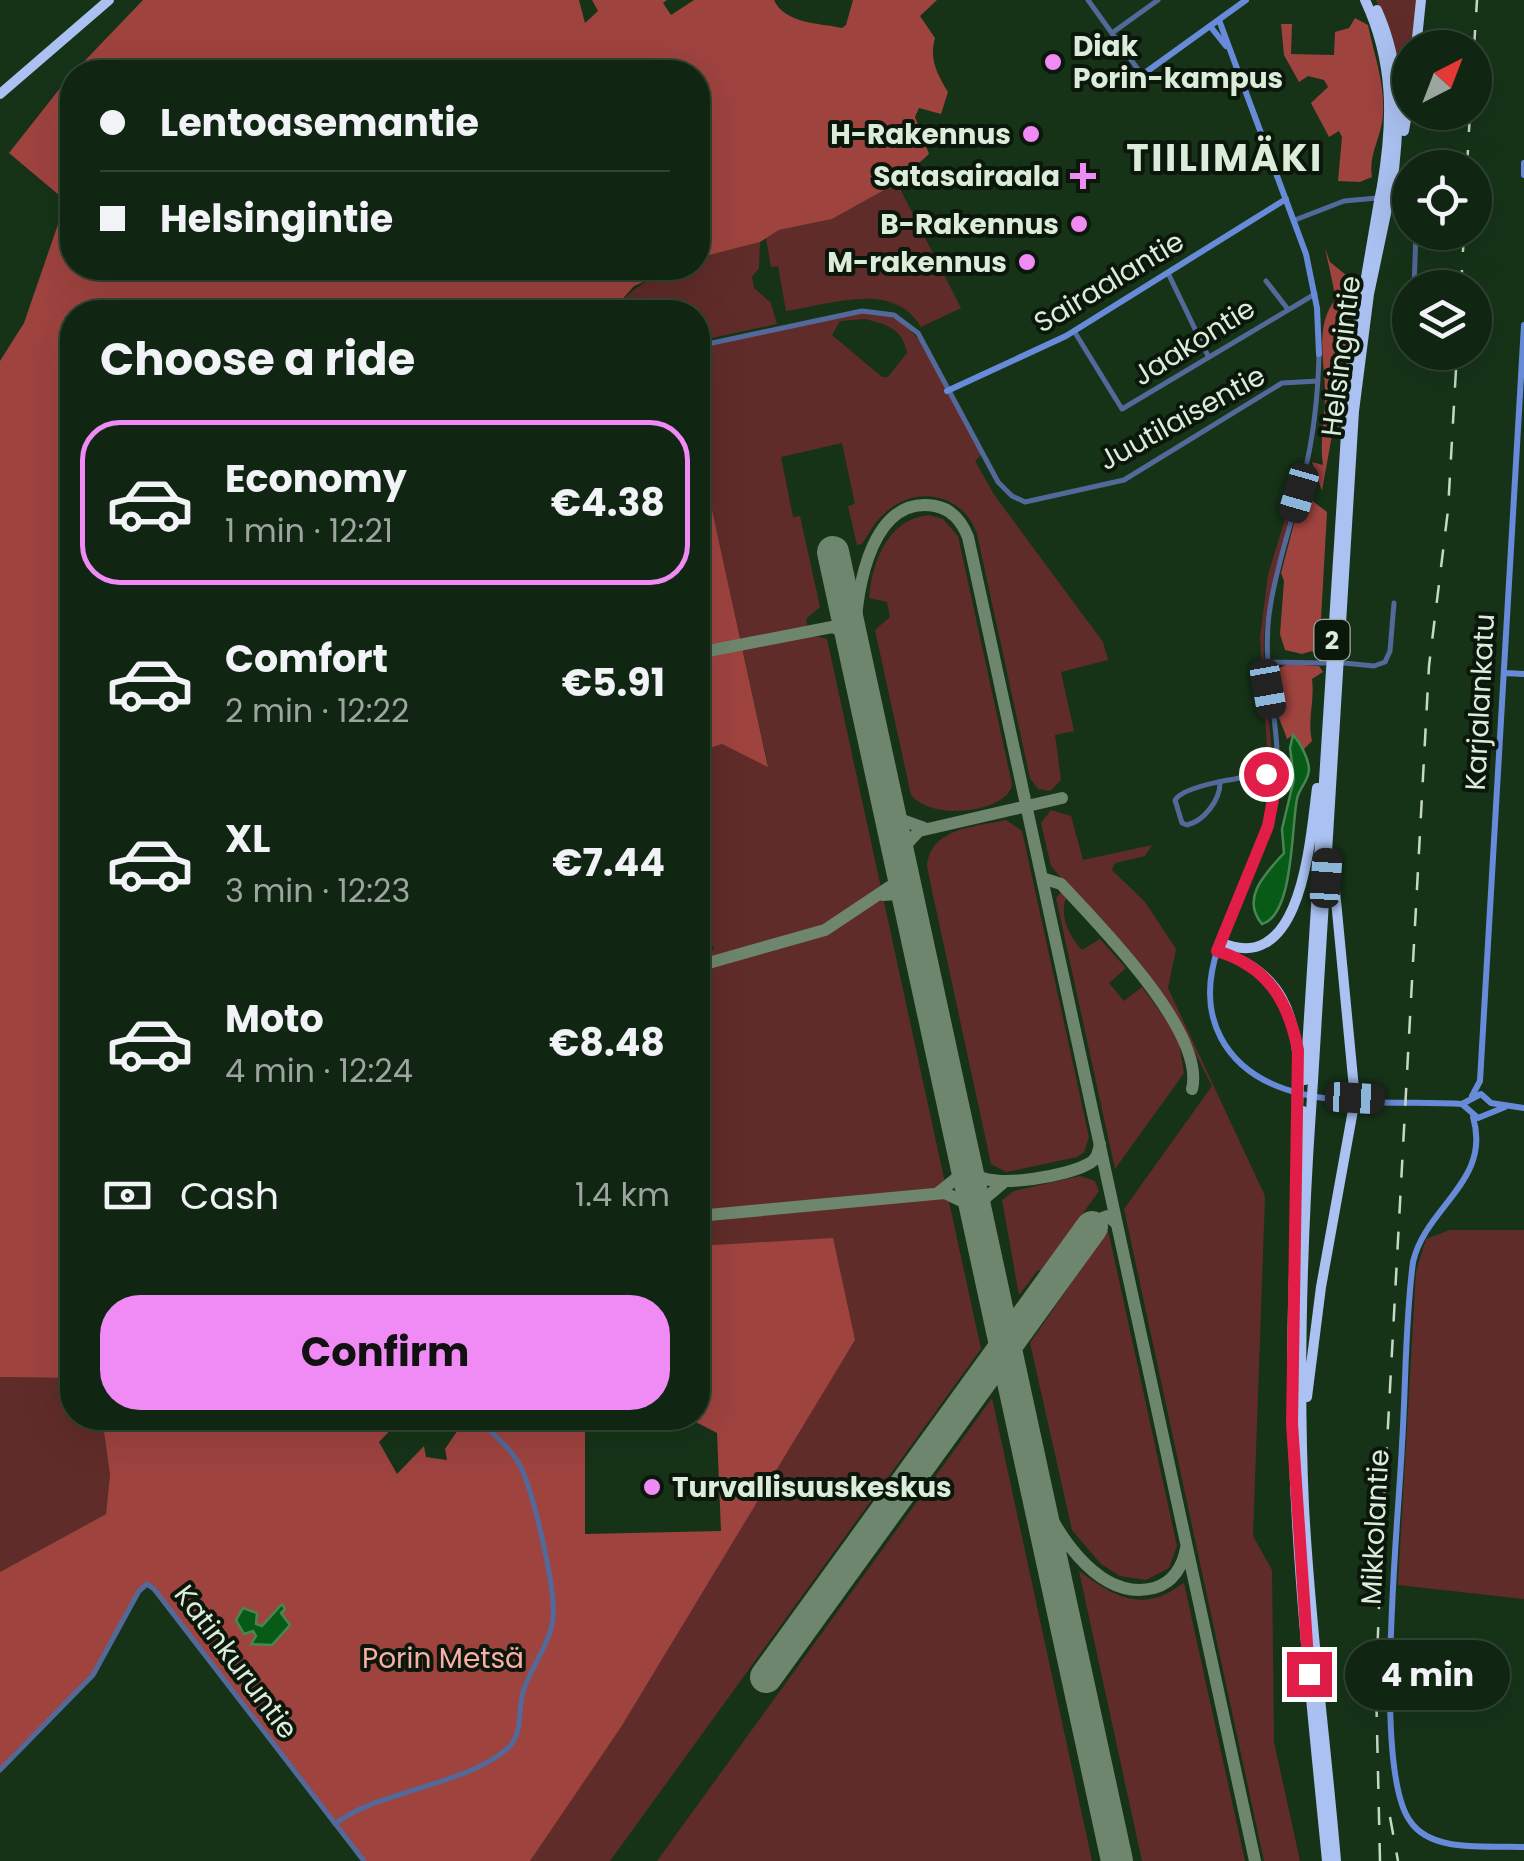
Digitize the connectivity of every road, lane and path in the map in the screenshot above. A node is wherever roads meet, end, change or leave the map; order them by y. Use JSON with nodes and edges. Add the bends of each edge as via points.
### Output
{"nodes":[{"id":1,"x":109,"y":0,"type":"edge"},
{"id":2,"x":1088,"y":0,"type":"edge"},
{"id":3,"x":1158,"y":0,"type":"edge"},
{"id":4,"x":1246,"y":0,"type":"edge"},
{"id":5,"x":1368,"y":0,"type":"edge"},
{"id":6,"x":1420,"y":0,"type":"edge"},
{"id":7,"x":1219,"y":20,"type":"junction"},
{"id":8,"x":1210,"y":26,"type":"junction"},
{"id":9,"x":1418,"y":30,"type":"edge"},
{"id":10,"x":1112,"y":33,"type":"junction"},
{"id":11,"x":1230,"y":50,"type":"junction"},
{"id":12,"x":1142,"y":75,"type":"junction"},
{"id":13,"x":1134,"y":81,"type":"dead end"},
{"id":14,"x":0,"y":94,"type":"edge"},
{"id":15,"x":1405,"y":130,"type":"edge"},
{"id":16,"x":1397,"y":145,"type":"junction"},
{"id":17,"x":1524,"y":164,"type":"edge"},
{"id":18,"x":1524,"y":175,"type":"edge"},
{"id":19,"x":1387,"y":186,"type":"junction"},
{"id":20,"x":1286,"y":199,"type":"junction"},
{"id":21,"x":1392,"y":199,"type":"edge"},
{"id":22,"x":1384,"y":202,"type":"junction"},
{"id":23,"x":1294,"y":220,"type":"junction"},
{"id":24,"x":1168,"y":274,"type":"junction"},
{"id":25,"x":1266,"y":281,"type":"dead end"},
{"id":26,"x":1314,"y":294,"type":"junction"},
{"id":27,"x":1287,"y":308,"type":"junction"},
{"id":28,"x":1524,"y":325,"type":"edge"},
{"id":29,"x":1074,"y":331,"type":"junction"},
{"id":30,"x":710,"y":343,"type":"edge"},
{"id":31,"x":1319,"y":354,"type":"joint"},
{"id":32,"x":1208,"y":357,"type":"junction"},
{"id":33,"x":1318,"y":381,"type":"junction"},
{"id":34,"x":947,"y":391,"type":"junction"},
{"id":35,"x":1394,"y":602,"type":"dead end"},
{"id":36,"x":1266,"y":662,"type":"junction"},
{"id":37,"x":1324,"y":663,"type":"dead end"},
{"id":38,"x":1344,"y":663,"type":"dead end"},
{"id":39,"x":1504,"y":674,"type":"junction"},
{"id":40,"x":1524,"y":674,"type":"edge"},
{"id":41,"x":1328,"y":702,"type":"junction"},
{"id":42,"x":1277,"y":773,"type":"junction"},
{"id":43,"x":1258,"y":778,"type":"junction"},
{"id":44,"x":1220,"y":782,"type":"junction"},
{"id":45,"x":1276,"y":783,"type":"junction"},
{"id":46,"x":1330,"y":800,"type":"junction"},
{"id":47,"x":1218,"y":947,"type":"junction"},
{"id":48,"x":1306,"y":1080,"type":"junction"},
{"id":49,"x":1480,"y":1081,"type":"junction"},
{"id":50,"x":1355,"y":1098,"type":"junction"},
{"id":51,"x":1468,"y":1100,"type":"junction"},
{"id":52,"x":1489,"y":1107,"type":"junction"},
{"id":53,"x":1524,"y":1108,"type":"edge"},
{"id":54,"x":1304,"y":1111,"type":"junction"},
{"id":55,"x":1471,"y":1114,"type":"junction"},
{"id":56,"x":1477,"y":1131,"type":"junction"},
{"id":57,"x":489,"y":1430,"type":"edge"},
{"id":58,"x":1304,"y":1508,"type":"junction"},
{"id":59,"x":0,"y":1770,"type":"edge"},
{"id":60,"x":335,"y":1824,"type":"junction"},
{"id":61,"x":1524,"y":1847,"type":"edge"},
{"id":62,"x":364,"y":1861,"type":"edge"},
{"id":63,"x":1327,"y":1861,"type":"edge"},
{"id":64,"x":1336,"y":1861,"type":"edge"}],
"edges":[{"from":1,"to":14,"type":"highway"},
{"from":2,"to":10,"type":"street"},
{"from":3,"to":10,"type":"street"},
{"from":4,"to":7,"type":"street"},
{"from":5,"to":16,"type":"highway","name":"Helsingintie","number":"2","via":[[1395,63]]},
{"from":5,"to":19,"type":"highway","name":"Helsingintie","number":"2","via":[[1392,102]]},
{"from":6,"to":9,"type":"highway"},
{"from":7,"to":8,"type":"street"},
{"from":7,"to":11,"type":"street"},
{"from":8,"to":11,"type":"street"},
{"from":8,"to":12,"type":"street"},
{"from":10,"to":12,"type":"street"},
{"from":11,"to":20,"type":"street"},
{"from":12,"to":13,"type":"street"},
{"from":15,"to":16,"type":"highway"},
{"from":16,"to":19,"type":"highway","name":"Helsingintie","number":"2"},
{"from":17,"to":18,"type":"street"},
{"from":19,"to":22,"type":"highway","name":"Helsingintie","number":"2","bridge":true},
{"from":20,"to":23,"type":"street"},
{"from":20,"to":24,"type":"street","name":"Sairaalantie"},
{"from":21,"to":23,"type":"street","via":[[1359,198]]},
{"from":22,"to":41,"type":"highway","name":"Helsingintie","number":"2","via":[[1350,371]]},
{"from":22,"to":46,"type":"highway","name":"Helsingintie","number":"2","via":[[1354,412]]},
{"from":23,"to":26,"type":"street"},
{"from":24,"to":29,"type":"street","name":"Sairaalantie"},
{"from":24,"to":32,"type":"street"},
{"from":25,"to":27,"type":"street"},
{"from":26,"to":27,"type":"street","name":"Jaakontie"},
{"from":26,"to":31,"type":"street"},
{"from":27,"to":32,"type":"street","name":"Jaakontie"},
{"from":28,"to":39,"type":"street","name":"Karjalankatu"},
{"from":29,"to":32,"type":"street","name":"Jaakontie","via":[[1122,409]]},
{"from":29,"to":34,"type":"street","name":"Sairaalantie"},
{"from":30,"to":34,"type":"street","name":"Juutilaisentie","via":[[863,311],[886,312],[918,333]]},
{"from":31,"to":33,"type":"street"},
{"from":33,"to":34,"type":"street","name":"Juutilaisentie","via":[[1282,383],[1124,480],[1034,502],[1019,501],[1004,489]]},
{"from":33,"to":36,"type":"street","via":[[1308,459],[1273,588]]},
{"from":35,"to":38,"type":"street","via":[[1388,657],[1374,666]]},
{"from":36,"to":37,"type":"street"},
{"from":36,"to":42,"type":"street"},
{"from":39,"to":40,"type":"street"},
{"from":39,"to":49,"type":"street","name":"Karjalankatu"},
{"from":41,"to":47,"type":"highway","via":[[1310,835],[1290,914],[1262,948]]},
{"from":41,"to":48,"type":"highway","name":"Helsingintie","number":"2"},
{"from":42,"to":43,"type":"street"},
{"from":42,"to":45,"type":"street"},
{"from":43,"to":44,"type":"street"},
{"from":43,"to":45,"type":"street"},
{"from":44,"to":44,"type":"street","via":[[1178,794],[1182,822],[1201,818]]},
{"from":45,"to":47,"type":"street","via":[[1268,826]]},
{"from":46,"to":48,"type":"highway","name":"Helsingintie","number":"2"},
{"from":46,"to":50,"type":"highway"},
{"from":47,"to":48,"type":"highway","via":[[1249,963],[1279,994]]},
{"from":47,"to":50,"type":"street","via":[[1211,1009],[1240,1065],[1293,1094]]},
{"from":48,"to":54,"type":"highway","name":"Helsingintie","number":"2","bridge":true},
{"from":49,"to":51,"type":"street","name":"Karjalankatu"},
{"from":49,"to":52,"type":"street","name":"Karjalankatu"},
{"from":50,"to":51,"type":"street"},
{"from":50,"to":58,"type":"highway","via":[[1308,1371]]},
{"from":51,"to":52,"type":"street"},
{"from":51,"to":55,"type":"street"},
{"from":52,"to":53,"type":"street"},
{"from":52,"to":55,"type":"street"},
{"from":52,"to":56,"type":"street"},
{"from":54,"to":58,"type":"highway","name":"Helsingintie","number":"2"},
{"from":54,"to":63,"type":"highway","name":"Helsingintie","number":"2","via":[[1293,1294],[1294,1458]]},
{"from":55,"to":56,"type":"street"},
{"from":56,"to":61,"type":"street","name":"Mikkolantie","via":[[1471,1171],[1422,1238],[1413,1262],[1392,1723],[1401,1800],[1417,1829],[1449,1843]]},
{"from":57,"to":60,"type":"street","via":[[526,1480],[553,1606],[550,1633],[522,1694],[517,1735],[503,1751],[458,1774]]},
{"from":58,"to":64,"type":"highway","name":"Helsingintie","number":"2"},
{"from":59,"to":60,"type":"street","name":"Katinkuruntie","via":[[93,1674],[146,1584]]},
{"from":60,"to":62,"type":"street","name":"Katinkuruntie"}]}
